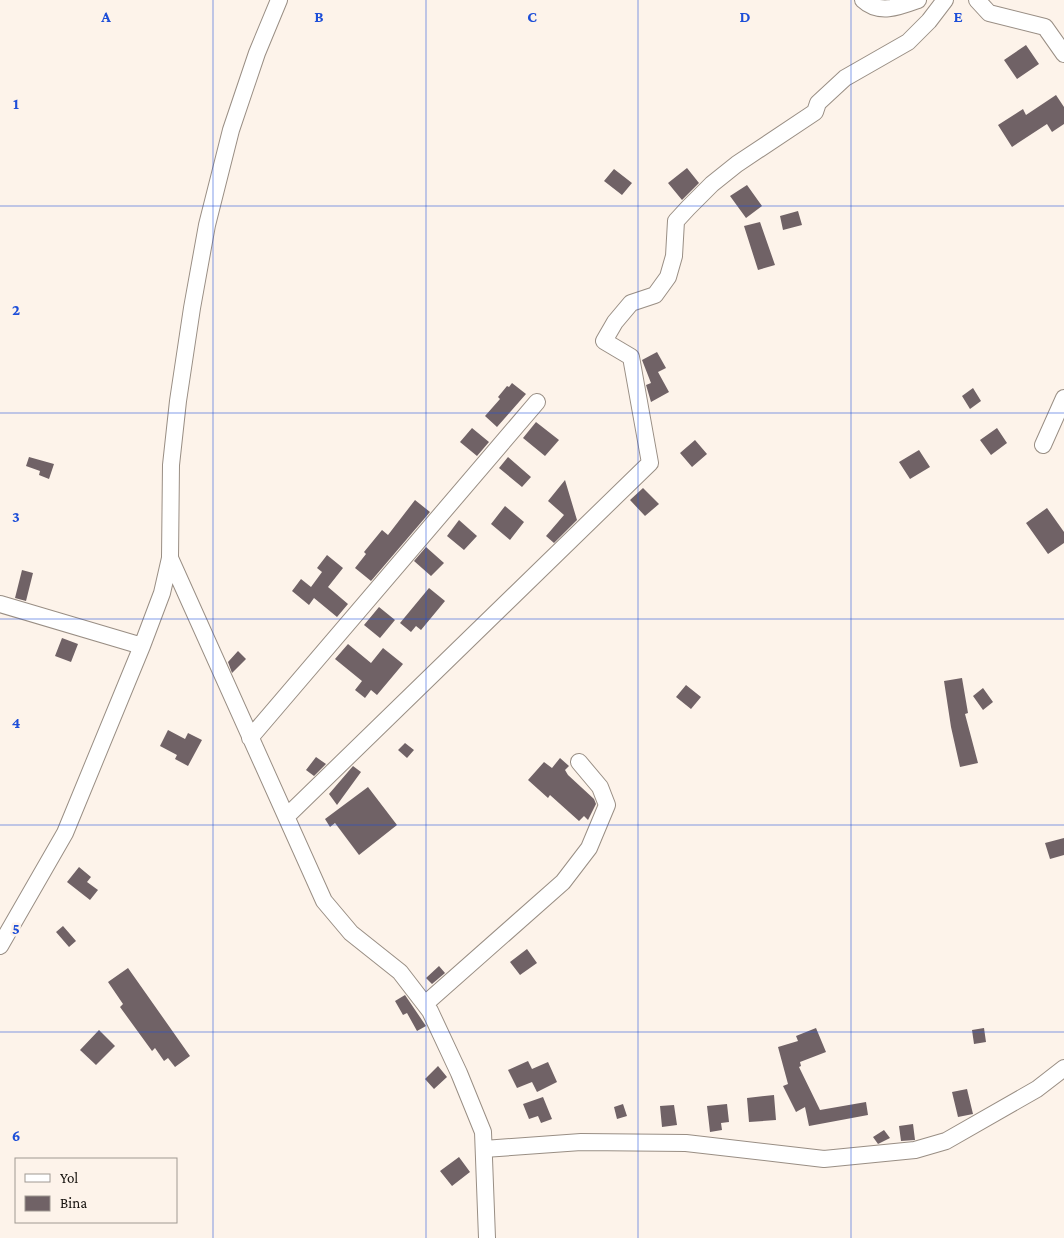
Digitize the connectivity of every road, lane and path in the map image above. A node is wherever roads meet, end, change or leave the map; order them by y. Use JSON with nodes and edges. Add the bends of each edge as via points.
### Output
{"nodes":[{"id":1,"x":279,"y":0,"type":"edge"},
{"id":2,"x":918,"y":0,"type":"edge"},
{"id":3,"x":945,"y":0,"type":"edge"},
{"id":4,"x":977,"y":0,"type":"edge"},
{"id":5,"x":868,"y":3,"type":"edge"},
{"id":6,"x":1064,"y":54,"type":"edge"},
{"id":7,"x":1064,"y":398,"type":"edge"},
{"id":8,"x":537,"y":402,"type":"dead end"},
{"id":9,"x":1043,"y":445,"type":"dead end"},
{"id":10,"x":170,"y":558,"type":"junction"},
{"id":11,"x":0,"y":604,"type":"edge"},
{"id":12,"x":142,"y":646,"type":"junction"},
{"id":13,"x":250,"y":738,"type":"junction"},
{"id":14,"x":579,"y":762,"type":"dead end"},
{"id":15,"x":287,"y":816,"type":"junction"},
{"id":16,"x":0,"y":946,"type":"edge"},
{"id":17,"x":425,"y":1004,"type":"junction"},
{"id":18,"x":1064,"y":1068,"type":"edge"},
{"id":19,"x":484,"y":1148,"type":"junction"},
{"id":20,"x":486,"y":1238,"type":"edge"}],
"edges":[{"from":1,"to":10,"type":"street","via":[[231,130],[207,225],[178,401],[171,465]]},
{"from":2,"to":5,"type":"street","via":[[884,10]]},
{"from":3,"to":15,"type":"street","via":[[908,42],[845,78],[818,103],[815,112],[736,164],[676,221],[674,256],[668,277],[655,295],[631,303],[604,341],[631,357],[650,463]]},
{"from":4,"to":6,"type":"street","via":[[988,13],[1045,27]]},
{"from":7,"to":9,"type":"street"},
{"from":8,"to":13,"type":"street"},
{"from":10,"to":12,"type":"street","via":[[162,594]]},
{"from":10,"to":13,"type":"street"},
{"from":11,"to":12,"type":"street"},
{"from":12,"to":16,"type":"street","via":[[65,833]]},
{"from":13,"to":15,"type":"street"},
{"from":14,"to":17,"type":"street","via":[[600,787],[607,805],[589,848],[563,882]]},
{"from":15,"to":17,"type":"street","via":[[324,901],[351,933],[400,972]]},
{"from":17,"to":19,"type":"street","via":[[463,1081],[483,1132]]},
{"from":18,"to":19,"type":"street","via":[[1037,1089],[946,1141],[915,1150],[824,1159],[686,1143],[581,1142]]},
{"from":19,"to":20,"type":"street"}]}
